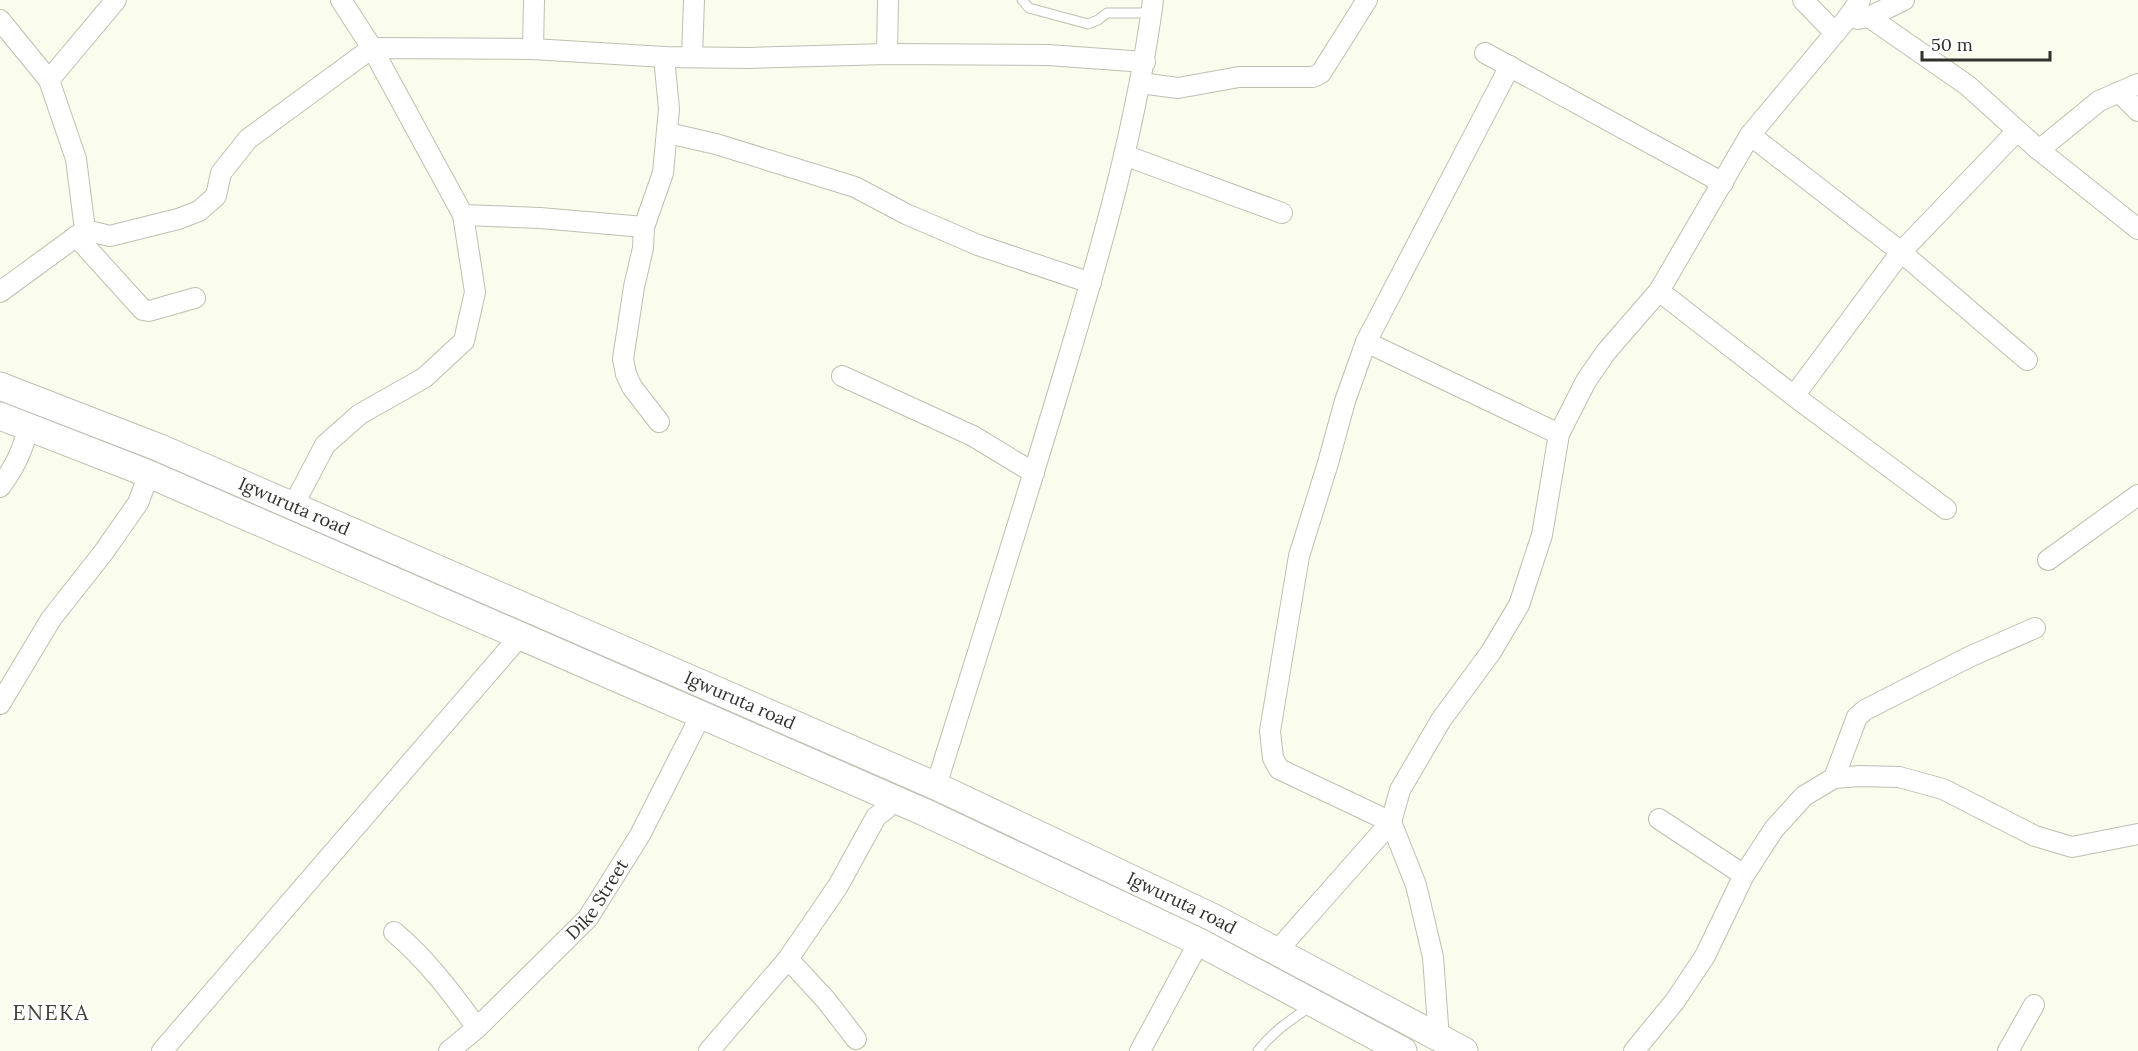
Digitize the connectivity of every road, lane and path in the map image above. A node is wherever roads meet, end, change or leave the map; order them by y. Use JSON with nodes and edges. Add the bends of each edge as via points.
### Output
{"nodes":[{"id":1,"x":116,"y":0,"type":"edge"},
{"id":2,"x":341,"y":0,"type":"edge"},
{"id":3,"x":534,"y":0,"type":"edge"},
{"id":4,"x":694,"y":0,"type":"edge"},
{"id":5,"x":888,"y":0,"type":"edge"},
{"id":6,"x":1022,"y":0,"type":"edge"},
{"id":7,"x":1367,"y":0,"type":"edge"},
{"id":8,"x":1803,"y":0,"type":"edge"},
{"id":9,"x":1904,"y":0,"type":"edge"},
{"id":10,"x":1153,"y":6,"type":"edge"},
{"id":11,"x":1865,"y":9,"type":"edge"},
{"id":12,"x":0,"y":20,"type":"edge"},
{"id":13,"x":1840,"y":27,"type":"junction"},
{"id":14,"x":372,"y":48,"type":"junction"},
{"id":15,"x":533,"y":49,"type":"junction"},
{"id":16,"x":1485,"y":53,"type":"dead end"},
{"id":17,"x":887,"y":54,"type":"junction"},
{"id":18,"x":664,"y":57,"type":"junction"},
{"id":19,"x":692,"y":57,"type":"junction"},
{"id":20,"x":1145,"y":62,"type":"junction"},
{"id":21,"x":1510,"y":66,"type":"junction"},
{"id":22,"x":49,"y":80,"type":"junction"},
{"id":23,"x":1140,"y":83,"type":"junction"},
{"id":24,"x":2138,"y":84,"type":"edge"},
{"id":25,"x":2119,"y":92,"type":"junction"},
{"id":26,"x":2138,"y":111,"type":"edge"},
{"id":27,"x":2017,"y":131,"type":"junction"},
{"id":28,"x":668,"y":133,"type":"junction"},
{"id":29,"x":1750,"y":135,"type":"junction"},
{"id":30,"x":2039,"y":150,"type":"junction"},
{"id":31,"x":1124,"y":155,"type":"junction"},
{"id":32,"x":1723,"y":183,"type":"junction"},
{"id":33,"x":1282,"y":213,"type":"dead end"},
{"id":34,"x":463,"y":215,"type":"junction"},
{"id":35,"x":644,"y":227,"type":"junction"},
{"id":36,"x":2138,"y":229,"type":"edge"},
{"id":37,"x":80,"y":233,"type":"junction"},
{"id":38,"x":1901,"y":252,"type":"junction"},
{"id":39,"x":1091,"y":283,"type":"junction"},
{"id":40,"x":1659,"y":291,"type":"junction"},
{"id":41,"x":0,"y":292,"type":"edge"},
{"id":42,"x":195,"y":298,"type":"dead end"},
{"id":43,"x":1366,"y":342,"type":"junction"},
{"id":44,"x":2027,"y":360,"type":"dead end"},
{"id":45,"x":842,"y":376,"type":"dead end"},
{"id":46,"x":0,"y":386,"type":"edge"},
{"id":47,"x":1794,"y":396,"type":"junction"},
{"id":48,"x":0,"y":416,"type":"edge"},
{"id":49,"x":659,"y":422,"type":"dead end"},
{"id":50,"x":28,"y":427,"type":"junction"},
{"id":51,"x":1559,"y":434,"type":"junction"},
{"id":52,"x":1034,"y":473,"type":"junction"},
{"id":53,"x":149,"y":474,"type":"junction"},
{"id":54,"x":0,"y":487,"type":"edge"},
{"id":55,"x":2138,"y":495,"type":"edge"},
{"id":56,"x":293,"y":507,"type":"junction"},
{"id":57,"x":1946,"y":509,"type":"dead end"},
{"id":58,"x":2048,"y":560,"type":"dead end"},
{"id":59,"x":2035,"y":628,"type":"dead end"},
{"id":60,"x":520,"y":636,"type":"junction"},
{"id":61,"x":0,"y":704,"type":"edge"},
{"id":62,"x":701,"y":715,"type":"junction"},
{"id":63,"x":1834,"y":778,"type":"junction"},
{"id":64,"x":936,"y":786,"type":"junction"},
{"id":65,"x":892,"y":798,"type":"junction"},
{"id":66,"x":1659,"y":819,"type":"dead end"},
{"id":67,"x":1391,"y":822,"type":"junction"},
{"id":68,"x":2138,"y":834,"type":"edge"},
{"id":69,"x":1744,"y":875,"type":"junction"},
{"id":70,"x":394,"y":932,"type":"dead end"},
{"id":71,"x":1199,"y":942,"type":"junction"},
{"id":72,"x":1276,"y":952,"type":"junction"},
{"id":73,"x":788,"y":959,"type":"junction"},
{"id":74,"x":1315,"y":1004,"type":"junction"},
{"id":75,"x":2034,"y":1005,"type":"dead end"},
{"id":76,"x":477,"y":1028,"type":"junction"},
{"id":77,"x":1439,"y":1038,"type":"junction"},
{"id":78,"x":856,"y":1039,"type":"dead end"},
{"id":79,"x":162,"y":1051,"type":"edge"},
{"id":80,"x":449,"y":1051,"type":"edge"},
{"id":81,"x":709,"y":1051,"type":"edge"},
{"id":82,"x":1140,"y":1051,"type":"edge"},
{"id":83,"x":1258,"y":1051,"type":"edge"},
{"id":84,"x":1403,"y":1051,"type":"edge"},
{"id":85,"x":1464,"y":1051,"type":"edge"},
{"id":86,"x":1634,"y":1051,"type":"edge"},
{"id":87,"x":2008,"y":1051,"type":"edge"}],
"edges":[{"from":1,"to":22,"type":"street"},
{"from":2,"to":14,"type":"street"},
{"from":3,"to":15,"type":"street"},
{"from":4,"to":19,"type":"street"},
{"from":5,"to":17,"type":"street"},
{"from":6,"to":10,"type":"lane","via":[[1029,8],[1088,24],[1107,13]]},
{"from":7,"to":23,"type":"street","via":[[1321,73],[1313,77],[1239,77],[1178,88]]},
{"from":8,"to":13,"type":"street"},
{"from":9,"to":11,"type":"street"},
{"from":10,"to":20,"type":"street"},
{"from":11,"to":13,"type":"street"},
{"from":11,"to":27,"type":"street","via":[[1967,85]]},
{"from":12,"to":22,"type":"street"},
{"from":13,"to":29,"type":"street"},
{"from":14,"to":15,"type":"street"},
{"from":14,"to":34,"type":"street"},
{"from":14,"to":37,"type":"street","via":[[248,139],[221,173],[216,196],[199,212],[110,236]]},
{"from":15,"to":18,"type":"street"},
{"from":16,"to":21,"type":"street"},
{"from":17,"to":19,"type":"street"},
{"from":17,"to":20,"type":"street","via":[[1048,55]]},
{"from":18,"to":19,"type":"street"},
{"from":18,"to":28,"type":"street"},
{"from":20,"to":23,"type":"street"},
{"from":21,"to":32,"type":"street"},
{"from":21,"to":43,"type":"street"},
{"from":22,"to":37,"type":"street","via":[[76,159]]},
{"from":23,"to":31,"type":"street"},
{"from":24,"to":25,"type":"street"},
{"from":25,"to":26,"type":"street"},
{"from":25,"to":30,"type":"street","via":[[2098,101]]},
{"from":27,"to":30,"type":"street"},
{"from":27,"to":38,"type":"street"},
{"from":28,"to":35,"type":"street","via":[[663,173]]},
{"from":28,"to":39,"type":"street","via":[[855,187],[978,245]]},
{"from":29,"to":32,"type":"street"},
{"from":29,"to":38,"type":"street"},
{"from":30,"to":36,"type":"street"},
{"from":31,"to":33,"type":"street"},
{"from":31,"to":39,"type":"street"},
{"from":32,"to":40,"type":"street"},
{"from":34,"to":35,"type":"street"},
{"from":34,"to":56,"type":"street","via":[[475,292],[464,341],[424,378],[360,414],[325,445]]},
{"from":35,"to":49,"type":"street","via":[[623,359],[632,387]]},
{"from":37,"to":41,"type":"street"},
{"from":37,"to":42,"type":"street","via":[[143,310]]},
{"from":38,"to":44,"type":"street"},
{"from":38,"to":47,"type":"street"},
{"from":39,"to":52,"type":"street"},
{"from":40,"to":47,"type":"street"},
{"from":40,"to":51,"type":"street","via":[[1606,352]]},
{"from":43,"to":51,"type":"street"},
{"from":43,"to":67,"type":"street","via":[[1299,556],[1270,731],[1273,758],[1280,769]]},
{"from":45,"to":52,"type":"street","via":[[973,436]]},
{"from":46,"to":56,"type":"main road","name":"Igwuruta road","via":[[160,448]]},
{"from":47,"to":57,"type":"street"},
{"from":48,"to":50,"type":"main road","name":"Igwuruta road"},
{"from":50,"to":53,"type":"main road","name":"Igwuruta road"},
{"from":50,"to":54,"type":"street","via":[[25,443]]},
{"from":51,"to":67,"type":"street","via":[[1542,535],[1519,605],[1435,730],[1400,790]]},
{"from":52,"to":64,"type":"street"},
{"from":53,"to":60,"type":"main road","name":"Igwuruta road"},
{"from":53,"to":61,"type":"street","via":[[138,503],[51,618]]},
{"from":55,"to":58,"type":"street"},
{"from":56,"to":64,"type":"main road","name":"Igwuruta road"},
{"from":59,"to":63,"type":"street","via":[[1865,710],[1857,717]]},
{"from":60,"to":62,"type":"main road","name":"Igwuruta road"},
{"from":60,"to":79,"type":"street"},
{"from":62,"to":65,"type":"main road","name":"Igwuruta road"},
{"from":62,"to":76,"type":"street","name":"Dike Street","via":[[640,835],[588,918]]},
{"from":63,"to":68,"type":"street","via":[[1899,777],[1943,789],[2035,836],[2072,847]]},
{"from":63,"to":69,"type":"street","via":[[1804,796],[1774,829]]},
{"from":64,"to":72,"type":"main road","name":"Igwuruta road","via":[[1212,917]]},
{"from":65,"to":71,"type":"main road","name":"Igwuruta road"},
{"from":65,"to":73,"type":"street","via":[[876,817],[838,886]]},
{"from":66,"to":69,"type":"street"},
{"from":67,"to":72,"type":"street"},
{"from":67,"to":77,"type":"street","via":[[1416,885],[1433,957]]},
{"from":69,"to":86,"type":"street","via":[[1705,956]]},
{"from":70,"to":76,"type":"street","via":[[442,979]]},
{"from":71,"to":74,"type":"main road","name":"Igwuruta road"},
{"from":71,"to":82,"type":"street"},
{"from":72,"to":77,"type":"main road","name":"Igwuruta road"},
{"from":73,"to":78,"type":"street"},
{"from":73,"to":81,"type":"street"},
{"from":74,"to":83,"type":"lane","via":[[1287,1023]]},
{"from":74,"to":84,"type":"main road","name":"Igwuruta road"},
{"from":75,"to":87,"type":"street"},
{"from":76,"to":80,"type":"street","name":"Dike Street"},
{"from":77,"to":85,"type":"main road","name":"Igwuruta road"}]}
